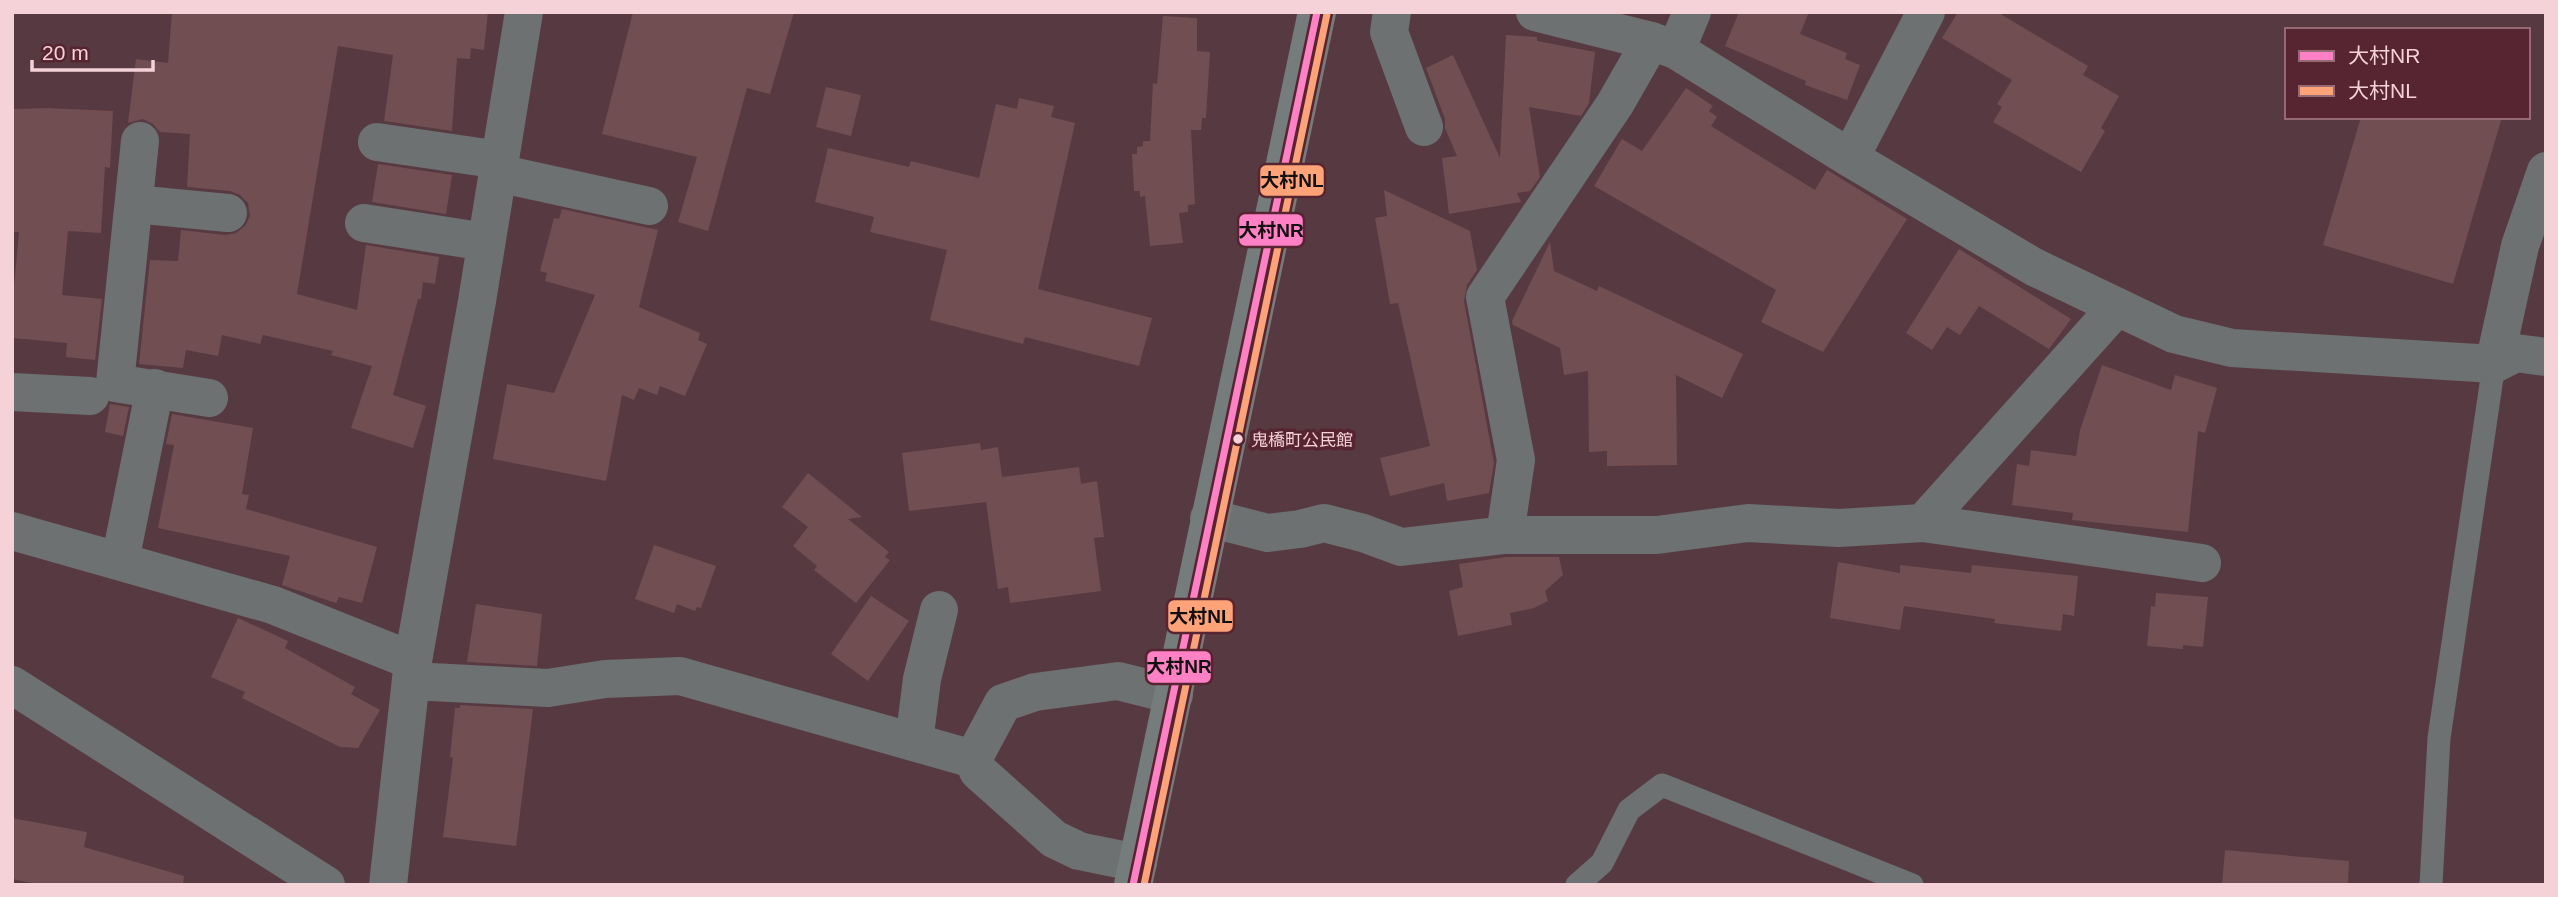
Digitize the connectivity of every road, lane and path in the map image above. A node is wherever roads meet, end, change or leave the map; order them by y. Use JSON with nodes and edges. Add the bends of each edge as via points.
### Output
{"nodes":[{"id":1,"x":524,"y":12,"type":"edge"},
{"id":2,"x":1317,"y":12,"type":"edge"},
{"id":3,"x":1392,"y":12,"type":"edge"},
{"id":4,"x":1535,"y":12,"type":"edge"},
{"id":5,"x":1692,"y":12,"type":"edge"},
{"id":6,"x":1926,"y":12,"type":"edge"},
{"id":7,"x":1663,"y":46,"type":"junction"},
{"id":8,"x":1424,"y":127,"type":"dead end"},
{"id":9,"x":140,"y":141,"type":"dead end"},
{"id":10,"x":377,"y":142,"type":"dead end"},
{"id":11,"x":1850,"y":158,"type":"junction"},
{"id":12,"x":498,"y":167,"type":"junction"},
{"id":13,"x":2546,"y":171,"type":"edge"},
{"id":14,"x":134,"y":204,"type":"junction"},
{"id":15,"x":649,"y":206,"type":"dead end"},
{"id":16,"x":228,"y":213,"type":"dead end"},
{"id":17,"x":364,"y":223,"type":"dead end"},
{"id":18,"x":486,"y":242,"type":"junction"},
{"id":19,"x":2116,"y":308,"type":"junction"},
{"id":20,"x":2519,"y":358,"type":"edge"},
{"id":21,"x":155,"y":388,"type":"junction"},
{"id":22,"x":12,"y":392,"type":"edge"},
{"id":23,"x":90,"y":396,"type":"dead end"},
{"id":24,"x":209,"y":398,"type":"dead end"},
{"id":25,"x":1209,"y":518,"type":"junction"},
{"id":26,"x":1923,"y":523,"type":"junction"},
{"id":27,"x":12,"y":531,"type":"edge"},
{"id":28,"x":1505,"y":535,"type":"junction"},
{"id":29,"x":120,"y":561,"type":"junction"},
{"id":30,"x":2202,"y":563,"type":"dead end"},
{"id":31,"x":939,"y":610,"type":"dead end"},
{"id":32,"x":412,"y":671,"type":"junction"},
{"id":33,"x":12,"y":685,"type":"edge"},
{"id":34,"x":1174,"y":695,"type":"junction"},
{"id":35,"x":914,"y":742,"type":"junction"},
{"id":36,"x":973,"y":759,"type":"junction"},
{"id":37,"x":1135,"y":874,"type":"edge"},
{"id":38,"x":326,"y":885,"type":"edge"},
{"id":39,"x":388,"y":885,"type":"edge"},
{"id":40,"x":1577,"y":885,"type":"edge"},
{"id":41,"x":1912,"y":885,"type":"edge"},
{"id":42,"x":2431,"y":885,"type":"edge"}],
"edges":[{"from":1,"to":12,"type":"street"},
{"from":2,"to":25,"type":"main road"},
{"from":3,"to":8,"type":"street","via":[[1389,32]]},
{"from":4,"to":7,"type":"street"},
{"from":5,"to":7,"type":"street"},
{"from":6,"to":11,"type":"street"},
{"from":7,"to":11,"type":"street"},
{"from":7,"to":28,"type":"street","via":[[1615,104],[1485,297],[1516,460]]},
{"from":9,"to":14,"type":"street"},
{"from":10,"to":12,"type":"street"},
{"from":11,"to":19,"type":"street","via":[[2034,267]]},
{"from":12,"to":15,"type":"street"},
{"from":12,"to":18,"type":"street"},
{"from":13,"to":20,"type":"street","via":[[2520,246]]},
{"from":14,"to":16,"type":"street"},
{"from":14,"to":21,"type":"street","via":[[116,383]]},
{"from":17,"to":18,"type":"street"},
{"from":18,"to":32,"type":"street"},
{"from":19,"to":20,"type":"street","via":[[2174,334],[2232,348]]},
{"from":19,"to":26,"type":"street"},
{"from":20,"to":42,"type":"lane","via":[[2440,738]]},
{"from":21,"to":24,"type":"street"},
{"from":21,"to":29,"type":"street"},
{"from":22,"to":23,"type":"street"},
{"from":25,"to":28,"type":"street","via":[[1268,533],[1324,523],[1401,547]]},
{"from":25,"to":34,"type":"main road"},
{"from":26,"to":28,"type":"street","via":[[1839,528],[1748,523],[1657,535]]},
{"from":26,"to":30,"type":"street"},
{"from":27,"to":29,"type":"street"},
{"from":29,"to":32,"type":"street","via":[[273,605]]},
{"from":31,"to":35,"type":"street","via":[[922,679]]},
{"from":32,"to":35,"type":"street","via":[[548,688],[680,677]]},
{"from":32,"to":39,"type":"street"},
{"from":33,"to":38,"type":"street"},
{"from":34,"to":36,"type":"street","via":[[1118,681],[1035,692],[1003,703]]},
{"from":34,"to":37,"type":"main road"},
{"from":35,"to":36,"type":"street"},
{"from":36,"to":37,"type":"street","via":[[978,771],[1054,839]]},
{"from":40,"to":41,"type":"lane","via":[[1602,863],[1629,810],[1662,785]]}]}
